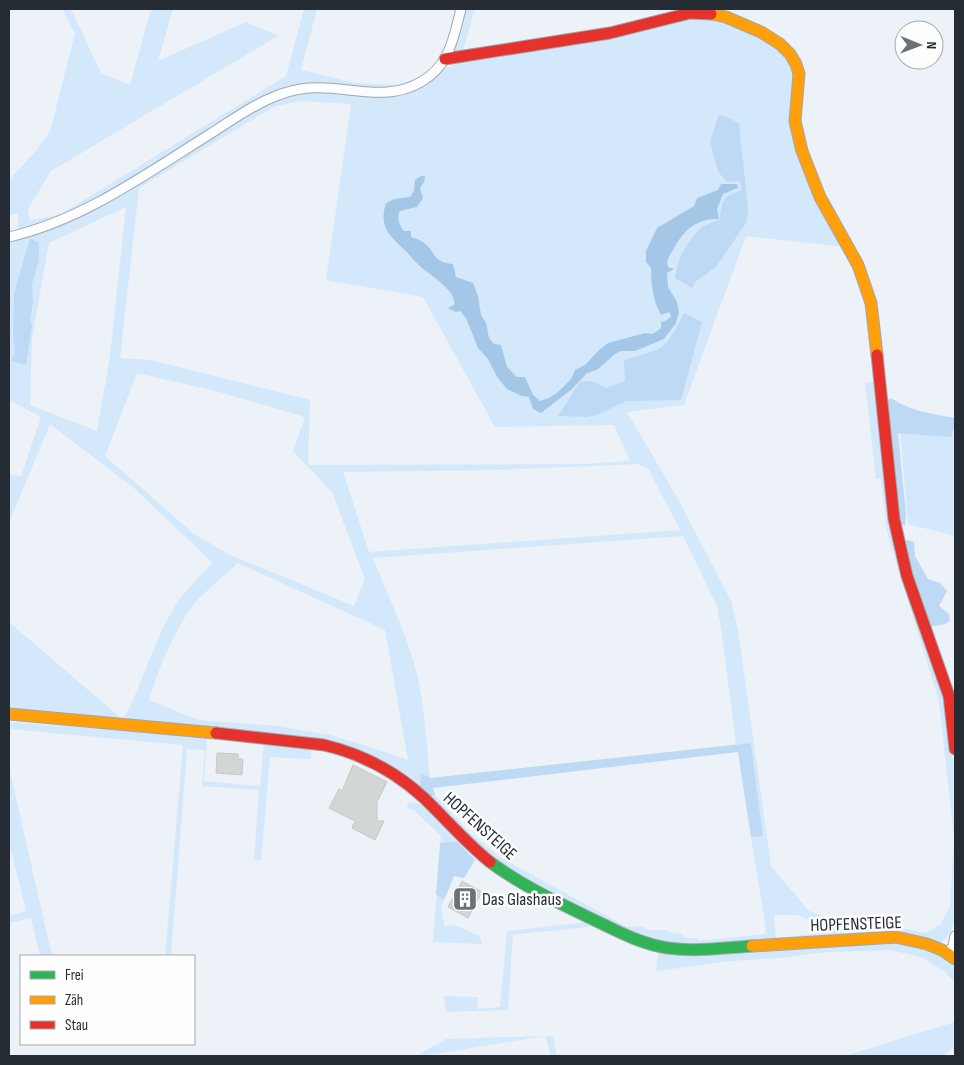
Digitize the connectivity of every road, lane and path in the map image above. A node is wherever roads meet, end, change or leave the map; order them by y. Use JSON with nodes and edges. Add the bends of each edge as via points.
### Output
{"nodes":[{"id":1,"x":461,"y":9,"type":"edge"},
{"id":2,"x":445,"y":59,"type":"junction"},
{"id":3,"x":9,"y":237,"type":"edge"},
{"id":4,"x":9,"y":714,"type":"edge"},
{"id":5,"x":955,"y":749,"type":"edge"},
{"id":6,"x":955,"y":936,"type":"edge"},
{"id":7,"x":952,"y":956,"type":"edge"}],
"edges":[{"from":1,"to":2,"type":"street"},
{"from":2,"to":3,"type":"street","via":[[422,82],[400,89],[373,93],[310,88],[273,97],[82,211],[38,230]]},
{"from":2,"to":5,"type":"street","via":[[610,33],[690,13],[717,15],[741,23],[780,44],[790,54],[799,74],[795,121],[802,151],[820,197],[858,265],[871,303],[884,442],[897,534],[907,576],[949,696]]},
{"from":4,"to":7,"type":"street","name":"HOPFENSTEIGE","via":[[317,743],[356,753],[409,785],[470,845],[503,872],[623,934],[653,945],[693,950],[896,937],[931,944]]},
{"from":6,"to":7,"type":"street"}]}
